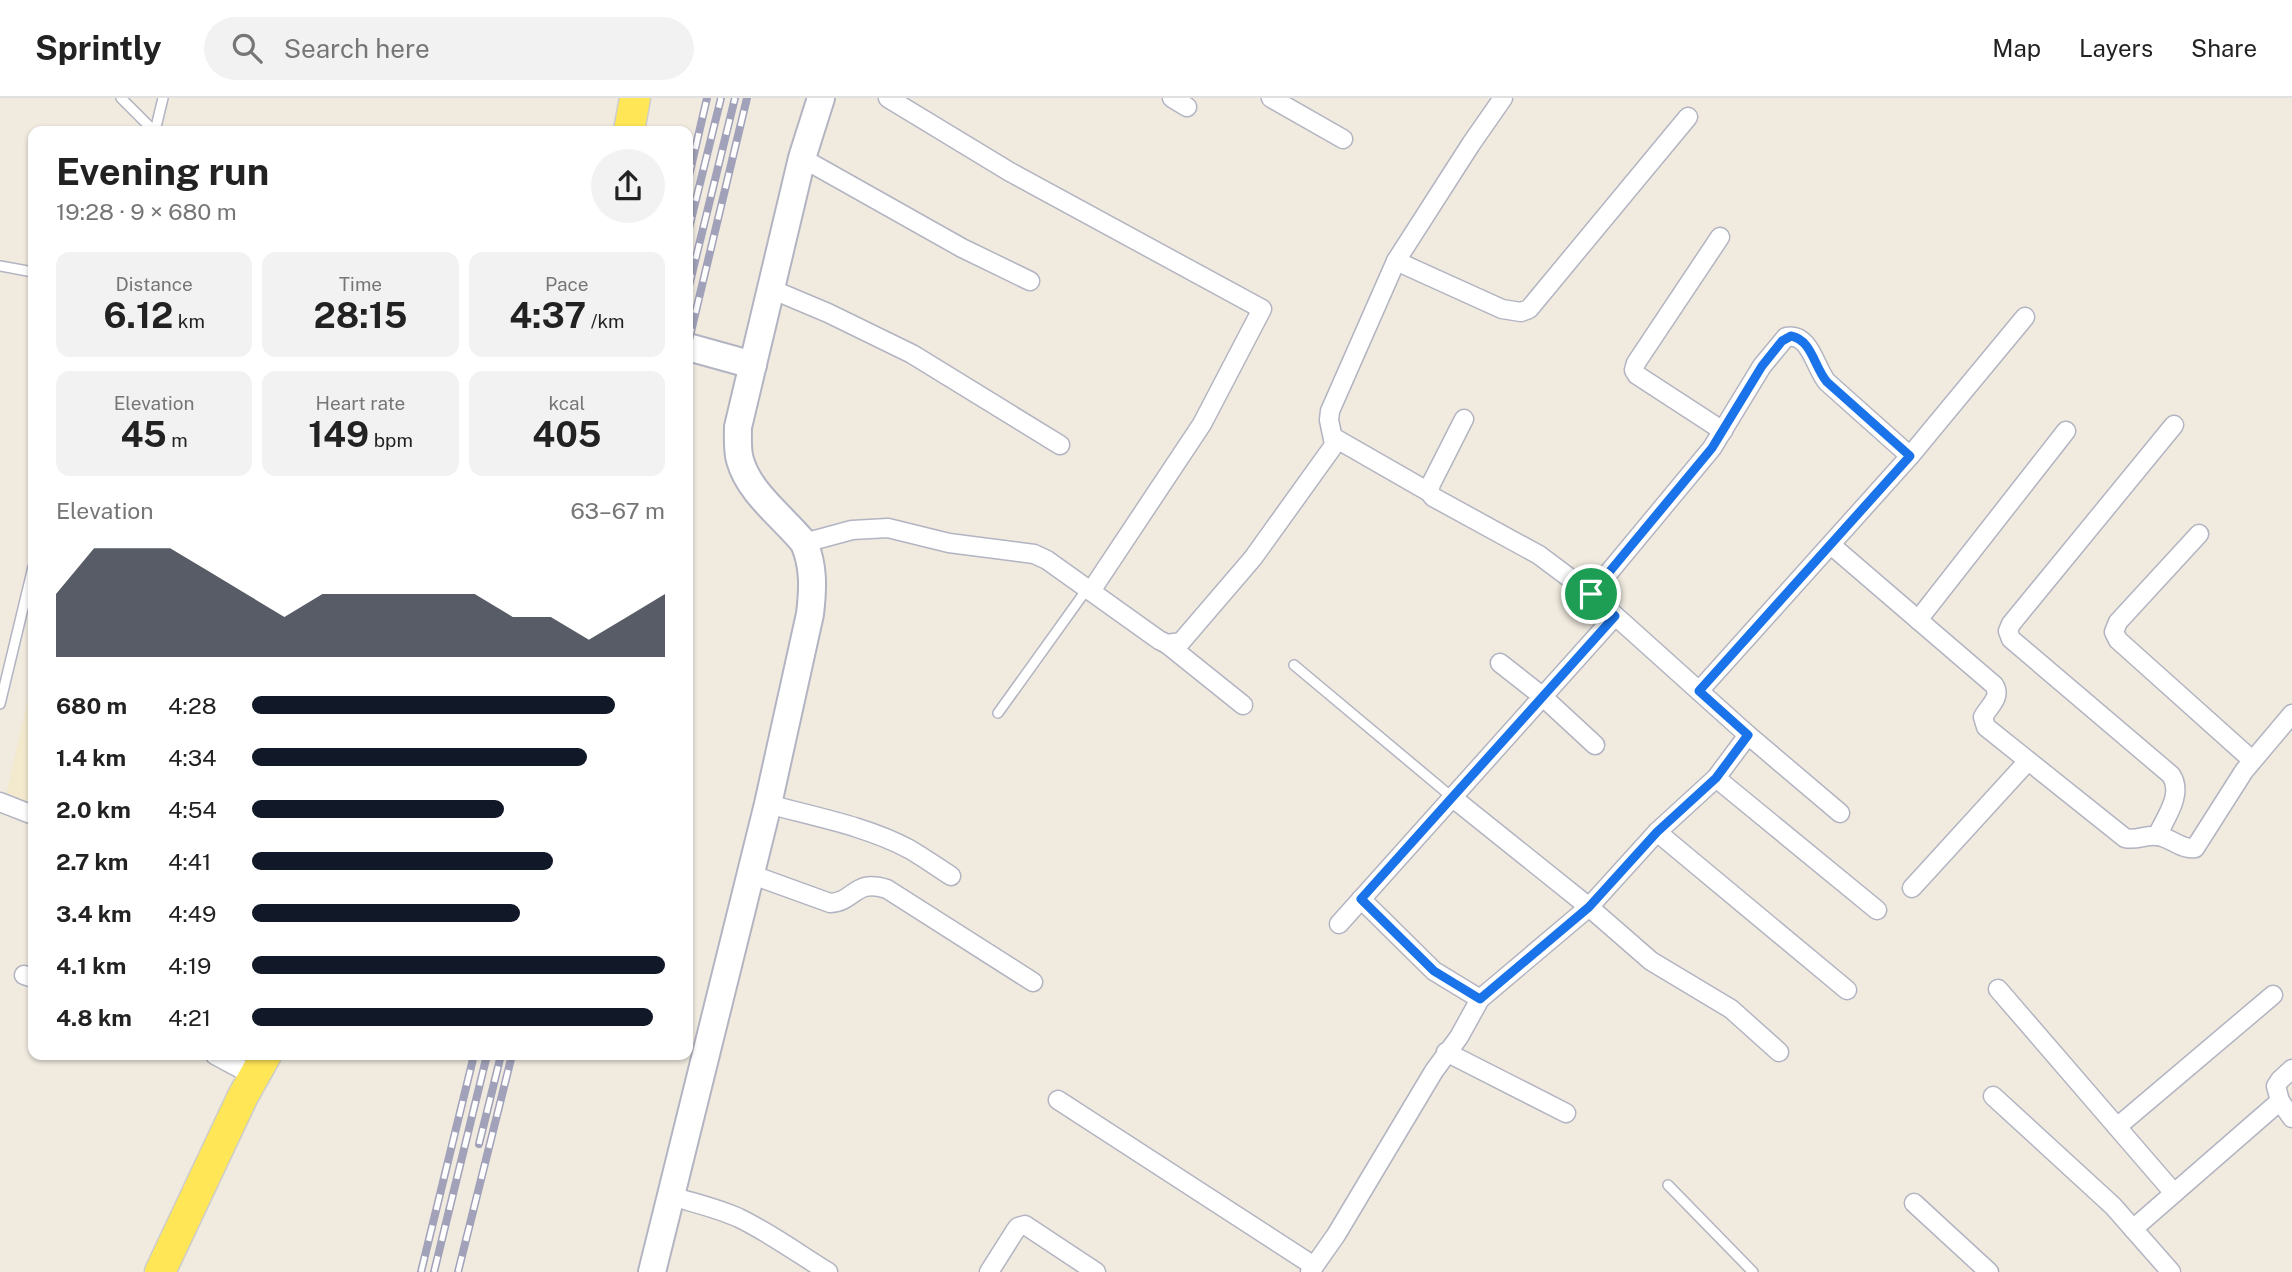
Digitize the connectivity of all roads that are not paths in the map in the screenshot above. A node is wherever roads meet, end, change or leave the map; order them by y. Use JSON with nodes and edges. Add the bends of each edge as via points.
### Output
{"nodes":[{"id":1,"x":121,"y":98,"type":"edge"},
{"id":2,"x":163,"y":98,"type":"edge"},
{"id":3,"x":635,"y":98,"type":"edge"},
{"id":4,"x":821,"y":98,"type":"edge"},
{"id":5,"x":888,"y":98,"type":"edge"},
{"id":6,"x":1271,"y":98,"type":"edge"},
{"id":7,"x":1503,"y":98,"type":"edge"},
{"id":8,"x":1688,"y":117,"type":"dead end"},
{"id":9,"x":150,"y":126,"type":"edge"},
{"id":10,"x":156,"y":126,"type":"edge"},
{"id":11,"x":630,"y":126,"type":"edge"},
{"id":12,"x":1343,"y":139,"type":"dead end"},
{"id":13,"x":802,"y":158,"type":"junction"},
{"id":14,"x":1720,"y":237,"type":"dead end"},
{"id":15,"x":1396,"y":261,"type":"junction"},
{"id":16,"x":0,"y":266,"type":"edge"},
{"id":17,"x":28,"y":271,"type":"edge"},
{"id":18,"x":1030,"y":281,"type":"dead end"},
{"id":19,"x":771,"y":289,"type":"junction"},
{"id":20,"x":2025,"y":317,"type":"dead end"},
{"id":21,"x":693,"y":348,"type":"edge"},
{"id":22,"x":753,"y":365,"type":"junction"},
{"id":23,"x":1464,"y":419,"type":"dead end"},
{"id":24,"x":2174,"y":425,"type":"dead end"},
{"id":25,"x":1723,"y":431,"type":"junction"},
{"id":26,"x":2066,"y":432,"type":"dead end"},
{"id":27,"x":1333,"y":437,"type":"junction"},
{"id":28,"x":1060,"y":445,"type":"dead end"},
{"id":29,"x":1910,"y":456,"type":"junction"},
{"id":30,"x":1429,"y":492,"type":"junction"},
{"id":31,"x":2199,"y":534,"type":"dead end"},
{"id":32,"x":804,"y":543,"type":"junction"},
{"id":33,"x":1831,"y":545,"type":"junction"},
{"id":34,"x":28,"y":588,"type":"edge"},
{"id":35,"x":1089,"y":590,"type":"junction"},
{"id":36,"x":1591,"y":594,"type":"junction"},
{"id":37,"x":1615,"y":616,"type":"junction"},
{"id":38,"x":1919,"y":620,"type":"junction"},
{"id":39,"x":1167,"y":643,"type":"junction"},
{"id":40,"x":1500,"y":663,"type":"dead end"},
{"id":41,"x":1294,"y":665,"type":"dead end"},
{"id":42,"x":1699,"y":691,"type":"junction"},
{"id":43,"x":1542,"y":696,"type":"junction"},
{"id":44,"x":0,"y":704,"type":"edge"},
{"id":45,"x":1243,"y":705,"type":"dead end"},
{"id":46,"x":998,"y":713,"type":"dead end"},
{"id":47,"x":2292,"y":714,"type":"edge"},
{"id":48,"x":1748,"y":735,"type":"junction"},
{"id":49,"x":1595,"y":745,"type":"dead end"},
{"id":50,"x":2252,"y":760,"type":"junction"},
{"id":51,"x":2028,"y":761,"type":"junction"},
{"id":52,"x":1716,"y":778,"type":"junction"},
{"id":53,"x":1453,"y":798,"type":"junction"},
{"id":54,"x":0,"y":802,"type":"edge"},
{"id":55,"x":768,"y":804,"type":"junction"},
{"id":56,"x":28,"y":813,"type":"edge"},
{"id":57,"x":1840,"y":813,"type":"dead end"},
{"id":58,"x":1657,"y":832,"type":"junction"},
{"id":59,"x":2157,"y":836,"type":"junction"},
{"id":60,"x":750,"y":874,"type":"junction"},
{"id":61,"x":951,"y":876,"type":"dead end"},
{"id":62,"x":1912,"y":888,"type":"dead end"},
{"id":63,"x":1361,"y":899,"type":"junction"},
{"id":64,"x":1589,"y":907,"type":"junction"},
{"id":65,"x":1877,"y":910,"type":"dead end"},
{"id":66,"x":1339,"y":924,"type":"dead end"},
{"id":67,"x":1033,"y":982,"type":"dead end"},
{"id":68,"x":1998,"y":989,"type":"dead end"},
{"id":69,"x":1847,"y":990,"type":"dead end"},
{"id":70,"x":2273,"y":995,"type":"dead end"},
{"id":71,"x":1480,"y":999,"type":"junction"},
{"id":72,"x":1446,"y":1052,"type":"junction"},
{"id":73,"x":1779,"y":1052,"type":"dead end"},
{"id":74,"x":235,"y":1060,"type":"edge"},
{"id":75,"x":260,"y":1066,"type":"edge"},
{"id":76,"x":2292,"y":1069,"type":"edge"},
{"id":77,"x":1993,"y":1096,"type":"dead end"},
{"id":78,"x":1058,"y":1100,"type":"dead end"},
{"id":79,"x":2280,"y":1101,"type":"junction"},
{"id":80,"x":1566,"y":1113,"type":"dead end"},
{"id":81,"x":2292,"y":1118,"type":"edge"},
{"id":82,"x":2116,"y":1127,"type":"junction"},
{"id":83,"x":1668,"y":1185,"type":"dead end"},
{"id":84,"x":2174,"y":1194,"type":"junction"},
{"id":85,"x":671,"y":1196,"type":"junction"},
{"id":86,"x":1914,"y":1203,"type":"dead end"},
{"id":87,"x":2133,"y":1229,"type":"junction"},
{"id":88,"x":1312,"y":1269,"type":"edge"},
{"id":89,"x":160,"y":1272,"type":"edge"},
{"id":90,"x":652,"y":1272,"type":"edge"},
{"id":91,"x":828,"y":1272,"type":"edge"},
{"id":92,"x":989,"y":1272,"type":"edge"},
{"id":93,"x":1096,"y":1272,"type":"edge"},
{"id":94,"x":1753,"y":1272,"type":"edge"},
{"id":95,"x":1989,"y":1272,"type":"edge"},
{"id":96,"x":2171,"y":1272,"type":"edge"}],
"edges":[{"from":1,"to":9,"type":"lane"},
{"from":2,"to":10,"type":"lane"},
{"from":3,"to":11,"type":"main road"},
{"from":4,"to":13,"type":"street"},
{"from":5,"to":35,"type":"street","via":[[1010,172],[1262,309],[1202,424]]},
{"from":6,"to":12,"type":"street"},
{"from":7,"to":15,"type":"street"},
{"from":8,"to":15,"type":"street","via":[[1529,309],[1502,309]]},
{"from":13,"to":18,"type":"street"},
{"from":13,"to":19,"type":"street"},
{"from":14,"to":25,"type":"street","via":[[1634,370]]},
{"from":15,"to":27,"type":"street","via":[[1332,407]]},
{"from":16,"to":17,"type":"lane"},
{"from":19,"to":22,"type":"street"},
{"from":19,"to":28,"type":"street","via":[[912,354]]},
{"from":20,"to":29,"type":"street"},
{"from":21,"to":22,"type":"street"},
{"from":22,"to":32,"type":"street","via":[[738,427],[739,459],[746,477]]},
{"from":23,"to":30,"type":"street"},
{"from":24,"to":59,"type":"street","via":[[2008,631],[2011,639],[2171,775],[2176,793]]},
{"from":25,"to":29,"type":"street","via":[[1762,366],[1791,336],[1805,342],[1827,382]]},
{"from":25,"to":36,"type":"street"},
{"from":26,"to":38,"type":"street"},
{"from":27,"to":30,"type":"street"},
{"from":27,"to":39,"type":"street","via":[[1329,453],[1253,558],[1181,642]]},
{"from":29,"to":33,"type":"street"},
{"from":30,"to":36,"type":"street","via":[[1539,555]]},
{"from":31,"to":50,"type":"street","via":[[2118,622],[2114,632]]},
{"from":32,"to":35,"type":"street","via":[[852,530],[888,528],[949,543],[1034,554]]},
{"from":32,"to":55,"type":"street","via":[[812,570],[810,614]]},
{"from":33,"to":38,"type":"street"},
{"from":33,"to":42,"type":"street"},
{"from":34,"to":44,"type":"lane"},
{"from":35,"to":39,"type":"street"},
{"from":35,"to":46,"type":"lane"},
{"from":36,"to":37,"type":"street"},
{"from":37,"to":42,"type":"street"},
{"from":37,"to":43,"type":"street"},
{"from":38,"to":51,"type":"street","via":[[1994,685],[1997,696],[1983,724]]},
{"from":39,"to":45,"type":"street"},
{"from":40,"to":43,"type":"street"},
{"from":41,"to":53,"type":"lane"},
{"from":42,"to":48,"type":"street"},
{"from":43,"to":49,"type":"street"},
{"from":43,"to":53,"type":"street"},
{"from":47,"to":50,"type":"street"},
{"from":48,"to":52,"type":"street"},
{"from":48,"to":57,"type":"street"},
{"from":50,"to":59,"type":"street","via":[[2195,848]]},
{"from":51,"to":59,"type":"street","via":[[2125,838]]},
{"from":51,"to":62,"type":"street"},
{"from":52,"to":58,"type":"street"},
{"from":52,"to":65,"type":"street"},
{"from":53,"to":63,"type":"street"},
{"from":53,"to":64,"type":"street"},
{"from":54,"to":56,"type":"street"},
{"from":55,"to":60,"type":"street"},
{"from":55,"to":61,"type":"street","via":[[889,840]]},
{"from":58,"to":64,"type":"street"},
{"from":58,"to":69,"type":"street"},
{"from":60,"to":67,"type":"street","via":[[830,903],[840,902],[864,886],[887,889]]},
{"from":60,"to":85,"type":"street"},
{"from":63,"to":66,"type":"street"},
{"from":63,"to":71,"type":"street","via":[[1434,971]]},
{"from":64,"to":71,"type":"street"},
{"from":64,"to":73,"type":"street","via":[[1651,961],[1731,1009]]},
{"from":68,"to":82,"type":"street"},
{"from":70,"to":82,"type":"street"},
{"from":71,"to":72,"type":"street"},
{"from":72,"to":80,"type":"street"},
{"from":72,"to":88,"type":"street"},
{"from":74,"to":75,"type":"street"},
{"from":75,"to":89,"type":"main road"},
{"from":76,"to":79,"type":"street","via":[[2277,1083]]},
{"from":77,"to":87,"type":"street"},
{"from":78,"to":88,"type":"street"},
{"from":79,"to":81,"type":"street"},
{"from":79,"to":84,"type":"street"},
{"from":82,"to":84,"type":"street"},
{"from":83,"to":94,"type":"lane"},
{"from":84,"to":87,"type":"street"},
{"from":85,"to":90,"type":"street"},
{"from":85,"to":91,"type":"street","via":[[717,1209],[758,1228]]},
{"from":86,"to":95,"type":"street"},
{"from":87,"to":96,"type":"street"},
{"from":92,"to":93,"type":"street","via":[[1021,1225]]}]}
